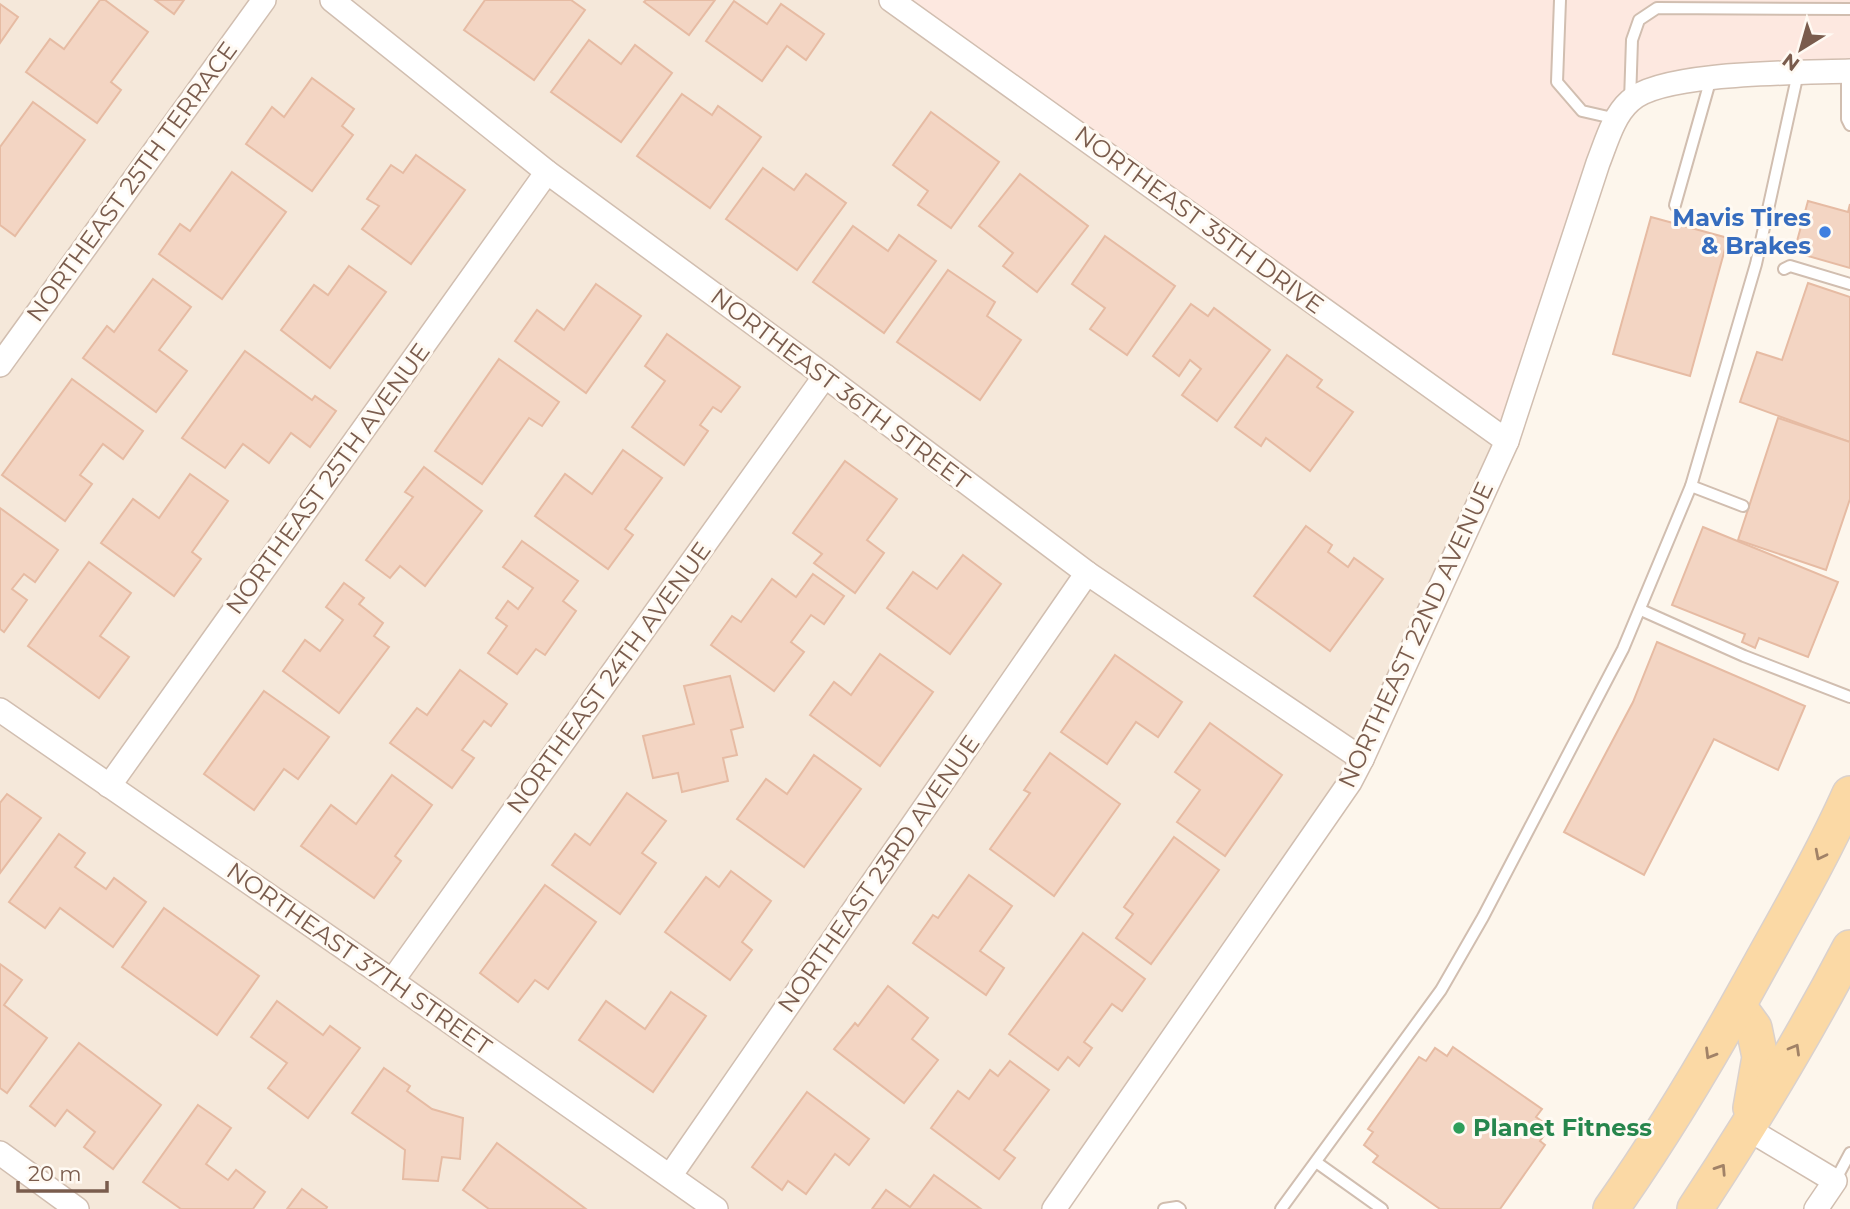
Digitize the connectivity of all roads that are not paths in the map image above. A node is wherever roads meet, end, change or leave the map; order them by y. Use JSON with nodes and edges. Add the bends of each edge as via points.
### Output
{"nodes":[{"id":1,"x":264,"y":0,"type":"edge"},
{"id":2,"x":332,"y":0,"type":"edge"},
{"id":3,"x":891,"y":0,"type":"edge"},
{"id":4,"x":1560,"y":0,"type":"edge"},
{"id":5,"x":1850,"y":9,"type":"edge"},
{"id":6,"x":1848,"y":71,"type":"edge"},
{"id":7,"x":1798,"y":73,"type":"junction"},
{"id":8,"x":1711,"y":78,"type":"junction"},
{"id":9,"x":1623,"y":110,"type":"junction"},
{"id":10,"x":1850,"y":125,"type":"edge"},
{"id":11,"x":547,"y":172,"type":"junction"},
{"id":12,"x":1675,"y":205,"type":"dead end"},
{"id":13,"x":1784,"y":269,"type":"dead end"},
{"id":14,"x":1850,"y":284,"type":"edge"},
{"id":15,"x":0,"y":365,"type":"edge"},
{"id":16,"x":825,"y":376,"type":"junction"},
{"id":17,"x":1507,"y":441,"type":"junction"},
{"id":18,"x":1691,"y":486,"type":"junction"},
{"id":19,"x":1742,"y":506,"type":"dead end"},
{"id":20,"x":1087,"y":573,"type":"junction"},
{"id":21,"x":1641,"y":610,"type":"junction"},
{"id":22,"x":1850,"y":697,"type":"edge"},
{"id":23,"x":0,"y":710,"type":"edge"},
{"id":24,"x":1362,"y":759,"type":"junction"},
{"id":25,"x":109,"y":786,"type":"junction"},
{"id":26,"x":1850,"y":794,"type":"edge"},
{"id":27,"x":1850,"y":948,"type":"edge"},
{"id":28,"x":392,"y":981,"type":"junction"},
{"id":29,"x":1738,"y":1006,"type":"junction"},
{"id":30,"x":1748,"y":1129,"type":"junction"},
{"id":31,"x":0,"y":1153,"type":"edge"},
{"id":32,"x":1850,"y":1153,"type":"edge"},
{"id":33,"x":1316,"y":1162,"type":"junction"},
{"id":34,"x":670,"y":1176,"type":"junction"},
{"id":35,"x":1835,"y":1181,"type":"junction"},
{"id":36,"x":77,"y":1209,"type":"edge"},
{"id":37,"x":716,"y":1209,"type":"edge"},
{"id":38,"x":1054,"y":1209,"type":"edge"},
{"id":39,"x":1164,"y":1209,"type":"edge"},
{"id":40,"x":1180,"y":1209,"type":"edge"},
{"id":41,"x":1281,"y":1209,"type":"edge"},
{"id":42,"x":1382,"y":1209,"type":"edge"},
{"id":43,"x":1611,"y":1209,"type":"edge"},
{"id":44,"x":1695,"y":1209,"type":"edge"},
{"id":45,"x":1816,"y":1209,"type":"edge"}],
"edges":[{"from":1,"to":15,"type":"street","name":"NORTHEAST 25TH TERRACE"},
{"from":2,"to":11,"type":"street","name":"NORTHEAST 36TH STREET"},
{"from":3,"to":17,"type":"street","name":"NORTHEAST 35TH DRIVE"},
{"from":4,"to":9,"type":"lane","via":[[1557,82],[1582,111]]},
{"from":5,"to":9,"type":"lane","via":[[1657,8],[1639,20],[1632,40]]},
{"from":6,"to":7,"type":"street"},
{"from":6,"to":10,"type":"lane"},
{"from":7,"to":8,"type":"street"},
{"from":7,"to":18,"type":"lane","via":[[1756,264]]},
{"from":8,"to":9,"type":"street","via":[[1655,87]]},
{"from":8,"to":12,"type":"lane"},
{"from":9,"to":17,"type":"street","name":"NORTHEAST 22ND AVENUE","via":[[1598,163]]},
{"from":11,"to":16,"type":"street","name":"NORTHEAST 36TH STREET"},
{"from":11,"to":25,"type":"street","name":"NORTHEAST 25TH AVENUE"},
{"from":13,"to":14,"type":"lane","via":[[1790,266]]},
{"from":16,"to":20,"type":"street","name":"NORTHEAST 36TH STREET"},
{"from":16,"to":28,"type":"street","name":"NORTHEAST 24TH AVENUE"},
{"from":17,"to":24,"type":"street","name":"NORTHEAST 22ND AVENUE"},
{"from":18,"to":19,"type":"lane"},
{"from":18,"to":21,"type":"lane"},
{"from":20,"to":24,"type":"street","name":"NORTHEAST 36TH STREET"},
{"from":20,"to":34,"type":"street","name":"NORTHEAST 23RD AVENUE"},
{"from":21,"to":22,"type":"lane"},
{"from":21,"to":33,"type":"lane","via":[[1441,990]]},
{"from":23,"to":25,"type":"street","name":"NORTHEAST 37TH STREET"},
{"from":24,"to":38,"type":"street","name":"NORTHEAST 22ND AVENUE"},
{"from":25,"to":28,"type":"street","name":"NORTHEAST 37TH STREET"},
{"from":26,"to":29,"type":"main road","one_way":true},
{"from":30,"to":27,"type":"main road","one_way":true},
{"from":28,"to":34,"type":"street","name":"NORTHEAST 37TH STREET"},
{"from":29,"to":30,"type":"main road","via":[[1754,1028],[1760,1057]]},
{"from":29,"to":43,"type":"main road","one_way":true},
{"from":30,"to":35,"type":"street"},
{"from":44,"to":30,"type":"main road","one_way":true},
{"from":31,"to":36,"type":"street"},
{"from":32,"to":35,"type":"lane"},
{"from":33,"to":41,"type":"lane"},
{"from":33,"to":42,"type":"lane"},
{"from":34,"to":37,"type":"street","name":"NORTHEAST 37TH STREET"},
{"from":35,"to":45,"type":"street"},
{"from":39,"to":40,"type":"lane"}]}
